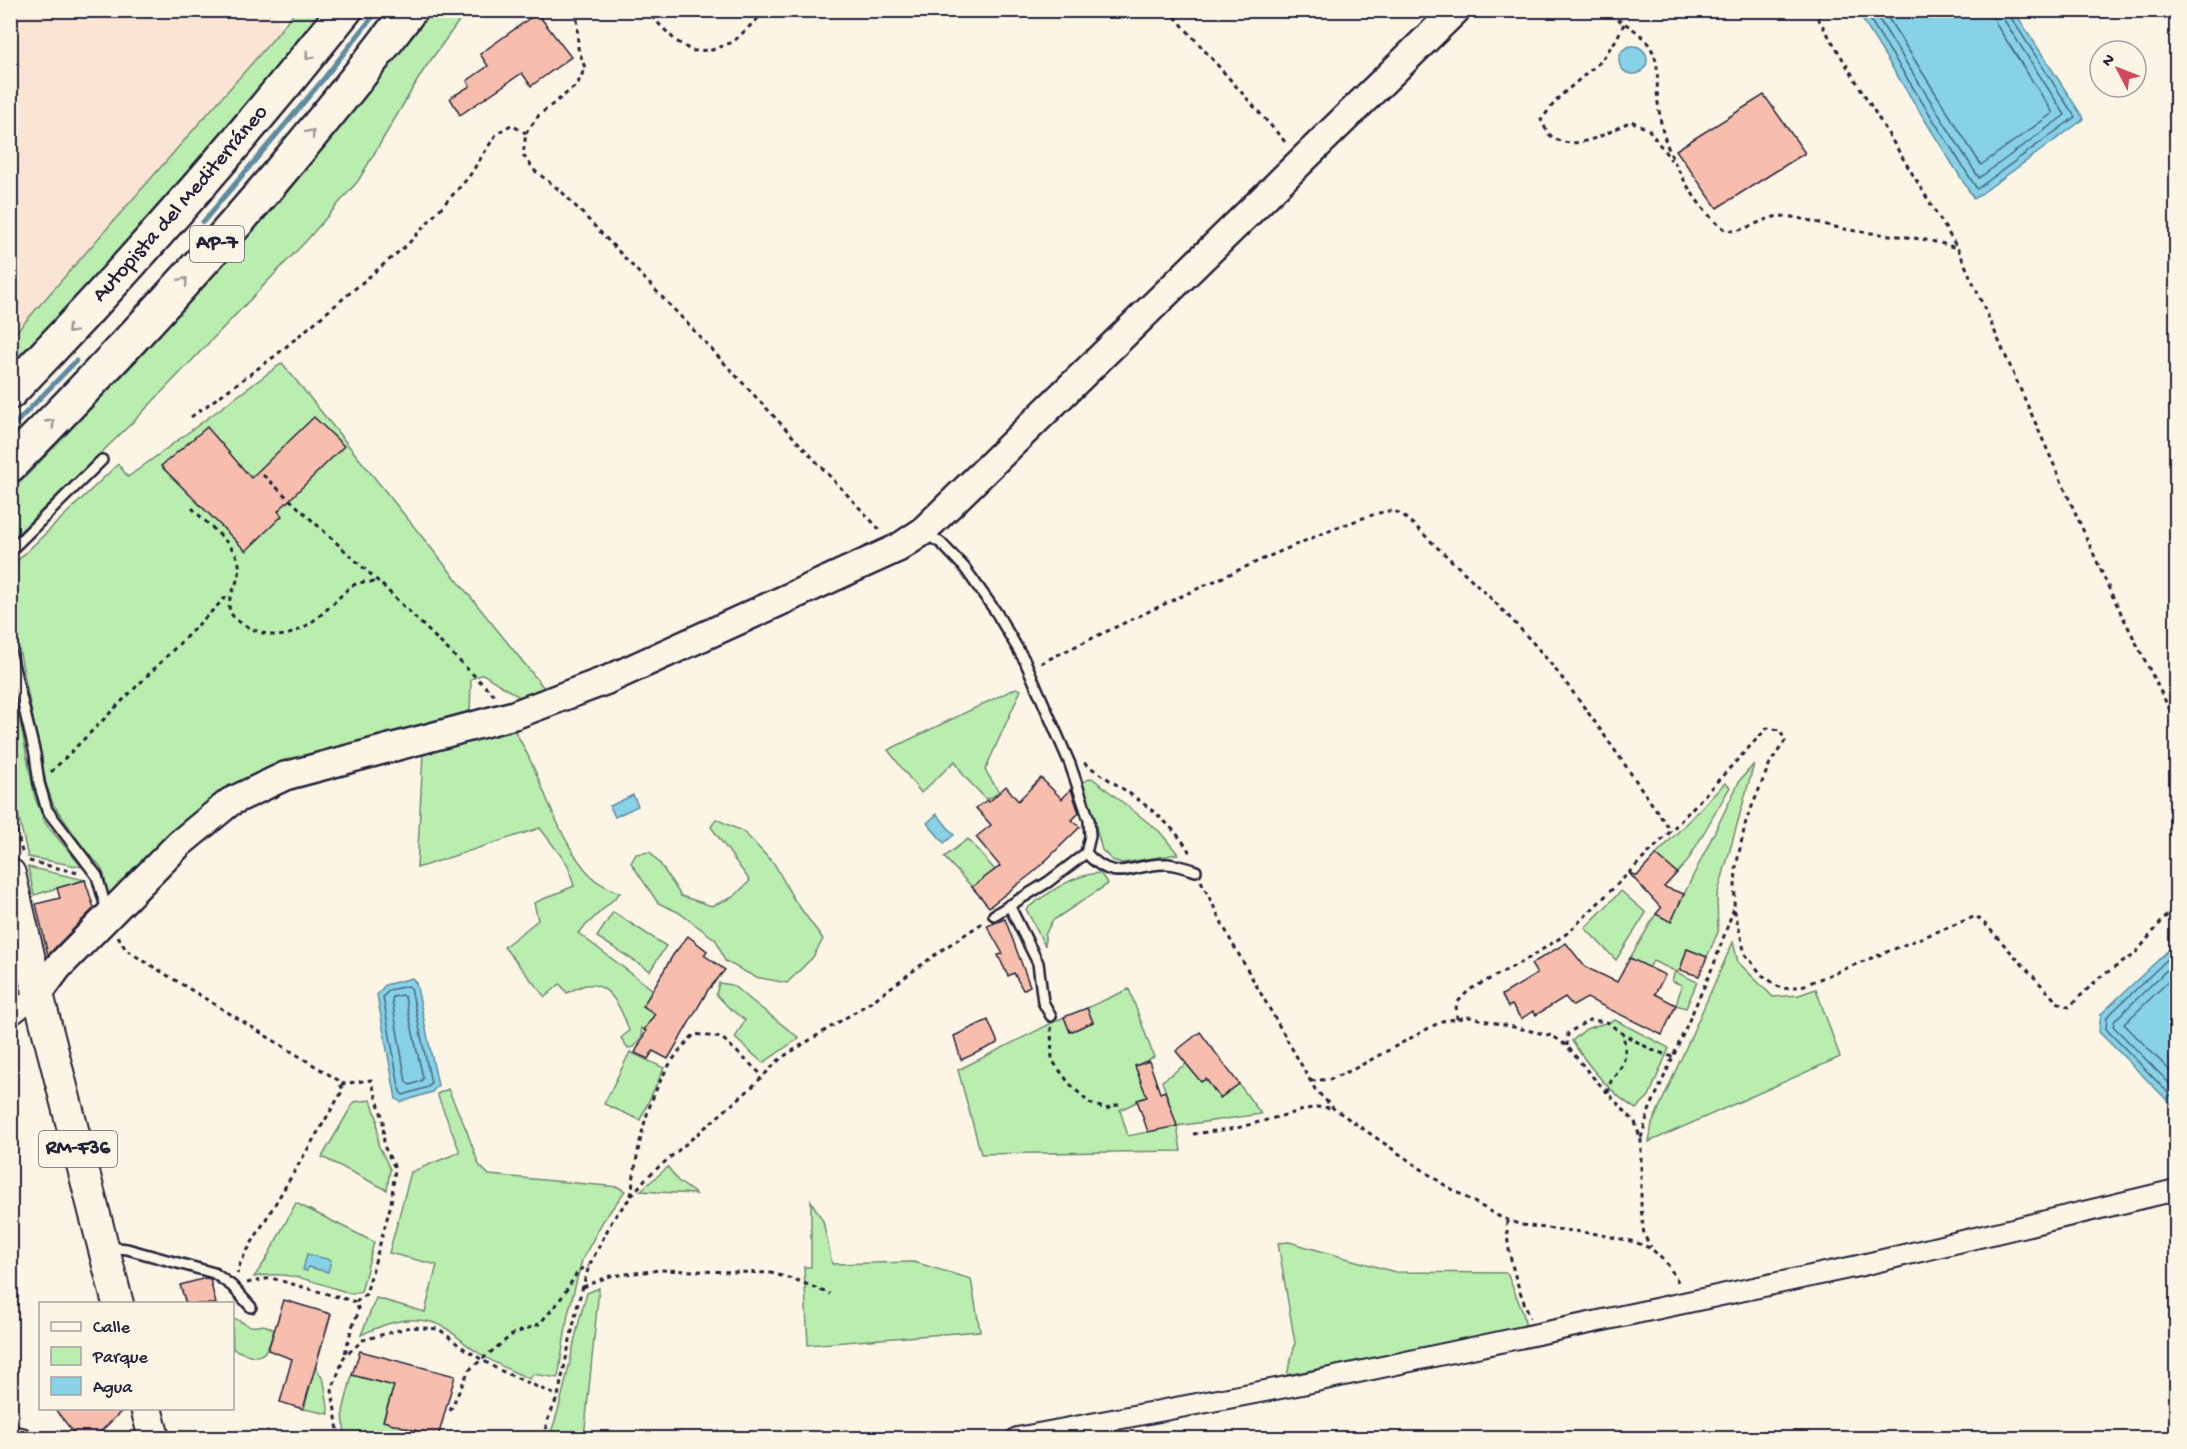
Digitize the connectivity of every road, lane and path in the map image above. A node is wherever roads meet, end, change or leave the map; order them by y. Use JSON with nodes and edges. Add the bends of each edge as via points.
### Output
{"nodes":[{"id":1,"x":345,"y":10,"type":"edge"},
{"id":2,"x":410,"y":10,"type":"edge"},
{"id":3,"x":577,"y":10,"type":"edge"},
{"id":4,"x":645,"y":10,"type":"edge"},
{"id":5,"x":767,"y":10,"type":"edge"},
{"id":6,"x":1169,"y":10,"type":"edge"},
{"id":7,"x":1456,"y":10,"type":"edge"},
{"id":8,"x":1602,"y":10,"type":"edge"},
{"id":9,"x":1813,"y":10,"type":"edge"},
{"id":10,"x":1624,"y":24,"type":"junction"},
{"id":11,"x":526,"y":134,"type":"junction"},
{"id":12,"x":1302,"y":161,"type":"junction"},
{"id":13,"x":1674,"y":163,"type":"junction"},
{"id":14,"x":1958,"y":249,"type":"junction"},
{"id":15,"x":10,"y":392,"type":"edge"},
{"id":16,"x":191,"y":417,"type":"dead end"},
{"id":17,"x":102,"y":460,"type":"dead end"},
{"id":18,"x":10,"y":465,"type":"edge"},
{"id":19,"x":263,"y":475,"type":"dead end"},
{"id":20,"x":192,"y":508,"type":"dead end"},
{"id":21,"x":922,"y":532,"type":"junction"},
{"id":22,"x":898,"y":548,"type":"junction"},
{"id":23,"x":10,"y":551,"type":"edge"},
{"id":24,"x":380,"y":583,"type":"junction"},
{"id":25,"x":232,"y":592,"type":"junction"},
{"id":26,"x":10,"y":651,"type":"edge"},
{"id":27,"x":1028,"y":669,"type":"junction"},
{"id":28,"x":514,"y":715,"type":"junction"},
{"id":29,"x":2176,"y":722,"type":"edge"},
{"id":30,"x":1059,"y":738,"type":"junction"},
{"id":31,"x":39,"y":783,"type":"junction"},
{"id":32,"x":10,"y":804,"type":"edge"},
{"id":33,"x":1671,"y":831,"type":"junction"},
{"id":34,"x":1086,"y":853,"type":"junction"},
{"id":35,"x":1196,"y":871,"type":"junction"},
{"id":36,"x":10,"y":874,"type":"edge"},
{"id":37,"x":87,"y":875,"type":"dead end"},
{"id":38,"x":2176,"y":904,"type":"edge"},
{"id":39,"x":1010,"y":905,"type":"junction"},
{"id":40,"x":1734,"y":908,"type":"junction"},
{"id":41,"x":994,"y":915,"type":"joint"},
{"id":42,"x":108,"y":916,"type":"junction"},
{"id":43,"x":10,"y":943,"type":"edge"},
{"id":44,"x":38,"y":994,"type":"junction"},
{"id":45,"x":10,"y":1016,"type":"edge"},
{"id":46,"x":1051,"y":1016,"type":"joint"},
{"id":47,"x":1457,"y":1018,"type":"junction"},
{"id":48,"x":1623,"y":1034,"type":"junction"},
{"id":49,"x":1567,"y":1046,"type":"junction"},
{"id":50,"x":1673,"y":1057,"type":"junction"},
{"id":51,"x":763,"y":1076,"type":"junction"},
{"id":52,"x":1311,"y":1081,"type":"junction"},
{"id":53,"x":340,"y":1084,"type":"junction"},
{"id":54,"x":1608,"y":1093,"type":"junction"},
{"id":55,"x":1120,"y":1104,"type":"dead end"},
{"id":56,"x":1333,"y":1108,"type":"junction"},
{"id":57,"x":1193,"y":1134,"type":"dead end"},
{"id":58,"x":1641,"y":1140,"type":"junction"},
{"id":59,"x":2176,"y":1190,"type":"edge"},
{"id":60,"x":631,"y":1197,"type":"junction"},
{"id":61,"x":1507,"y":1220,"type":"junction"},
{"id":62,"x":103,"y":1247,"type":"junction"},
{"id":63,"x":1652,"y":1249,"type":"junction"},
{"id":64,"x":589,"y":1266,"type":"junction"},
{"id":65,"x":232,"y":1286,"type":"junction"},
{"id":66,"x":583,"y":1287,"type":"junction"},
{"id":67,"x":830,"y":1294,"type":"dead end"},
{"id":68,"x":1694,"y":1300,"type":"junction"},
{"id":69,"x":117,"y":1302,"type":"edge"},
{"id":70,"x":356,"y":1302,"type":"junction"},
{"id":71,"x":251,"y":1307,"type":"dead end"},
{"id":72,"x":1536,"y":1334,"type":"junction"},
{"id":73,"x":344,"y":1357,"type":"junction"},
{"id":74,"x":482,"y":1360,"type":"junction"},
{"id":75,"x":558,"y":1396,"type":"junction"},
{"id":76,"x":147,"y":1410,"type":"edge"},
{"id":77,"x":450,"y":1411,"type":"dead end"},
{"id":78,"x":10,"y":1436,"type":"edge"},
{"id":79,"x":22,"y":1438,"type":"edge"},
{"id":80,"x":154,"y":1438,"type":"edge"},
{"id":81,"x":339,"y":1438,"type":"edge"},
{"id":82,"x":547,"y":1438,"type":"edge"},
{"id":83,"x":1017,"y":1438,"type":"edge"}],
"edges":[{"from":1,"to":15,"type":"highway","name":"Autopista del Mediterráneo","number":"AP-7","one_way":true,"via":[[245,134],[120,278]]},
{"from":18,"to":2,"type":"highway","number":"AP-7","one_way":true,"via":[[157,312]]},
{"from":3,"to":11,"type":"path","via":[[578,48],[585,68],[577,84],[539,115]]},
{"from":4,"to":5,"type":"path","via":[[692,51],[712,50],[733,42]]},
{"from":6,"to":12,"type":"path"},
{"from":7,"to":12,"type":"main road"},
{"from":8,"to":10,"type":"path"},
{"from":9,"to":14,"type":"path"},
{"from":10,"to":13,"type":"path","via":[[1646,41],[1655,58],[1664,137]]},
{"from":10,"to":13,"type":"path","via":[[1600,62],[1559,97],[1541,120],[1551,136],[1570,144],[1602,136],[1630,121],[1649,130]]},
{"from":11,"to":16,"type":"path","via":[[511,125],[497,133],[468,178],[408,244],[275,356]]},
{"from":11,"to":22,"type":"path","via":[[523,155],[535,171],[562,192]]},
{"from":12,"to":21,"type":"main road"},
{"from":13,"to":14,"type":"path","via":[[1712,220],[1728,231],[1780,216],[1936,241]]},
{"from":14,"to":29,"type":"path","via":[[2111,593]]},
{"from":17,"to":23,"type":"lane"},
{"from":19,"to":24,"type":"path"},
{"from":20,"to":25,"type":"path","via":[[236,554],[240,566]]},
{"from":21,"to":22,"type":"main road"},
{"from":21,"to":27,"type":"lane","via":[[941,543],[964,567],[996,612]]},
{"from":22,"to":28,"type":"main road","via":[[618,675]]},
{"from":24,"to":25,"type":"path","via":[[357,583],[317,619],[284,635],[263,634],[242,624],[230,613],[228,602]]},
{"from":24,"to":28,"type":"path"},
{"from":25,"to":31,"type":"path"},
{"from":26,"to":31,"type":"lane"},
{"from":27,"to":30,"type":"lane"},
{"from":27,"to":33,"type":"path","via":[[1319,536],[1380,512],[1394,511],[1492,597],[1542,654]]},
{"from":28,"to":42,"type":"main road","via":[[285,776],[230,802],[179,844]]},
{"from":30,"to":34,"type":"lane","via":[[1089,819]]},
{"from":30,"to":35,"type":"path","via":[[1081,761],[1173,830],[1191,853]]},
{"from":31,"to":42,"type":"lane","via":[[47,810],[97,876]]},
{"from":32,"to":37,"type":"path","via":[[24,860]]},
{"from":33,"to":40,"type":"path","via":[[1767,728],[1780,730],[1785,741],[1770,763],[1746,821],[1736,867]]},
{"from":33,"to":47,"type":"path","via":[[1569,932],[1469,990],[1456,1004]]},
{"from":34,"to":35,"type":"lane","via":[[1108,870],[1124,872],[1169,864]]},
{"from":34,"to":39,"type":"lane"},
{"from":35,"to":52,"type":"path"},
{"from":36,"to":44,"type":"main road","number":"RM-F36"},
{"from":38,"to":40,"type":"path","via":[[2134,955],[2100,977],[2069,1007],[2057,1002],[1976,916],[1802,986],[1782,989],[1762,975],[1745,954]]},
{"from":39,"to":41,"type":"lane"},
{"from":39,"to":46,"type":"lane","via":[[1038,963],[1043,1002]]},
{"from":40,"to":50,"type":"path"},
{"from":41,"to":51,"type":"path","via":[[871,1002],[781,1058]]},
{"from":42,"to":44,"type":"main road","via":[[58,967]]},
{"from":42,"to":53,"type":"path","via":[[126,950]]},
{"from":43,"to":44,"type":"street"},
{"from":44,"to":45,"type":"street"},
{"from":44,"to":62,"type":"main road","number":"RM-F36"},
{"from":46,"to":55,"type":"path","via":[[1053,1060],[1069,1083],[1089,1103],[1106,1109]]},
{"from":47,"to":49,"type":"path","via":[[1470,1017],[1553,1036]]},
{"from":47,"to":52,"type":"path","via":[[1442,1021],[1331,1079]]},
{"from":48,"to":49,"type":"path","via":[[1606,1022],[1589,1020],[1568,1033]]},
{"from":48,"to":50,"type":"path"},
{"from":48,"to":54,"type":"path","via":[[1626,1049]]},
{"from":49,"to":54,"type":"path"},
{"from":50,"to":58,"type":"path"},
{"from":51,"to":60,"type":"path","via":[[646,1178]]},
{"from":51,"to":60,"type":"path","via":[[722,1038],[695,1034],[681,1046],[646,1112]]},
{"from":52,"to":56,"type":"path"},
{"from":53,"to":65,"type":"path","via":[[343,1090],[241,1261]]},
{"from":53,"to":70,"type":"path","via":[[371,1080],[383,1119],[384,1146],[395,1168],[391,1204],[366,1294]]},
{"from":54,"to":58,"type":"path","via":[[1635,1122]]},
{"from":56,"to":57,"type":"path","via":[[1315,1107],[1237,1128]]},
{"from":56,"to":61,"type":"path","via":[[1443,1184]]},
{"from":58,"to":63,"type":"path","via":[[1641,1207],[1644,1235]]},
{"from":59,"to":68,"type":"street","via":[[1858,1266]]},
{"from":60,"to":64,"type":"path","via":[[613,1220]]},
{"from":61,"to":63,"type":"path","via":[[1521,1226],[1598,1234]]},
{"from":61,"to":72,"type":"path","via":[[1510,1256]]},
{"from":62,"to":65,"type":"lane","via":[[127,1249],[214,1273]]},
{"from":62,"to":69,"type":"main road","number":"RM-F36"},
{"from":63,"to":68,"type":"path"},
{"from":64,"to":66,"type":"path"},
{"from":64,"to":74,"type":"path","via":[[579,1270],[539,1324],[513,1334]]},
{"from":65,"to":70,"type":"path","via":[[272,1278]]},
{"from":65,"to":71,"type":"lane"},
{"from":66,"to":67,"type":"path","via":[[610,1276],[660,1270],[771,1273]]},
{"from":66,"to":75,"type":"path"},
{"from":68,"to":72,"type":"street"},
{"from":70,"to":73,"type":"path","via":[[358,1311]]},
{"from":72,"to":83,"type":"street","via":[[1302,1384]]},
{"from":73,"to":74,"type":"path","via":[[363,1340],[410,1327],[439,1329]]},
{"from":73,"to":81,"type":"path","via":[[332,1390]]},
{"from":74,"to":75,"type":"path"},
{"from":74,"to":77,"type":"path","via":[[469,1370]]},
{"from":75,"to":82,"type":"path","via":[[546,1424]]},
{"from":76,"to":80,"type":"main road"},
{"from":78,"to":79,"type":"street"}]}
